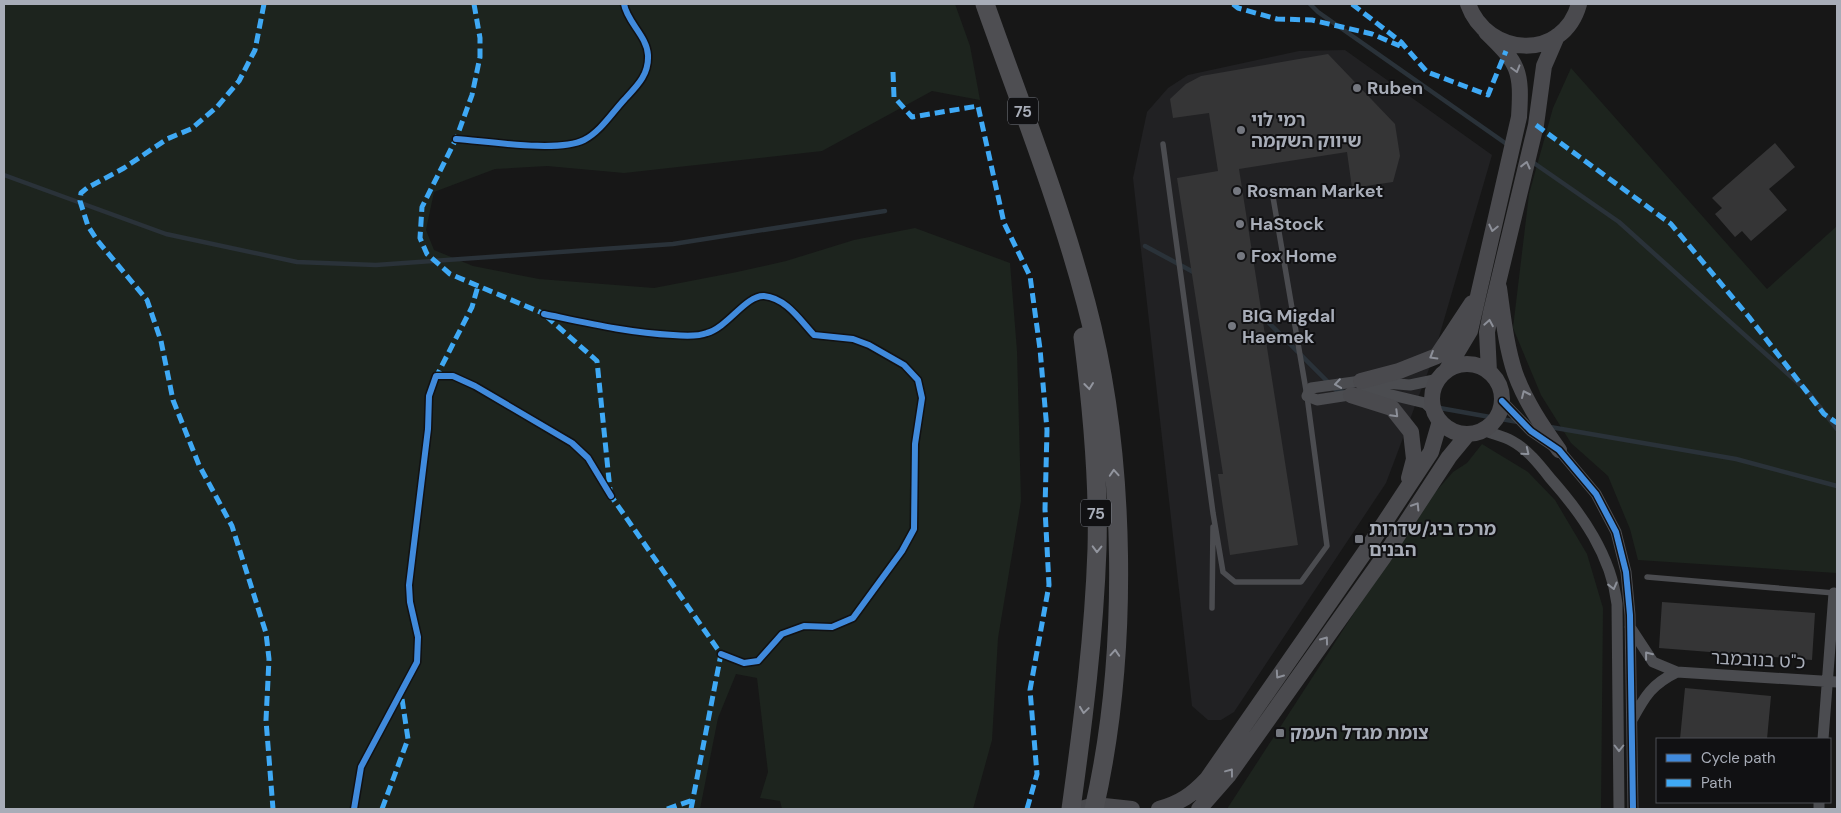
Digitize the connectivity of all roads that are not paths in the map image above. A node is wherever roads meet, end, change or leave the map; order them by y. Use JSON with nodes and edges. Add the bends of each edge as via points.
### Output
{"nodes":[{"id":1,"x":985,"y":4,"type":"edge"},
{"id":2,"x":1468,"y":4,"type":"edge"},
{"id":3,"x":1579,"y":6,"type":"edge"},
{"id":4,"x":1486,"y":32,"type":"junction"},
{"id":5,"x":1557,"y":36,"type":"junction"},
{"id":6,"x":1163,"y":144,"type":"dead end"},
{"id":7,"x":1273,"y":197,"type":"dead end"},
{"id":8,"x":1061,"y":217,"type":"junction"},
{"id":9,"x":1498,"y":279,"type":"junction"},
{"id":10,"x":1480,"y":288,"type":"junction"},
{"id":11,"x":1489,"y":372,"type":"junction"},
{"id":12,"x":1442,"y":375,"type":"junction"},
{"id":13,"x":1362,"y":381,"type":"junction"},
{"id":14,"x":1351,"y":395,"type":"junction"},
{"id":15,"x":1306,"y":396,"type":"junction"},
{"id":16,"x":1502,"y":401,"type":"junction"},
{"id":17,"x":1437,"y":416,"type":"junction"},
{"id":18,"x":1475,"y":432,"type":"junction"},
{"id":19,"x":1559,"y":450,"type":"junction"},
{"id":20,"x":1406,"y":490,"type":"junction"},
{"id":21,"x":1213,"y":512,"type":"junction"},
{"id":22,"x":1646,"y":577,"type":"dead end"},
{"id":23,"x":1834,"y":593,"type":"joint"},
{"id":24,"x":1212,"y":608,"type":"dead end"},
{"id":25,"x":1630,"y":626,"type":"junction"},
{"id":26,"x":1677,"y":672,"type":"junction"},
{"id":27,"x":1832,"y":682,"type":"edge"},
{"id":28,"x":1631,"y":721,"type":"junction"},
{"id":29,"x":1823,"y":738,"type":"edge"},
{"id":30,"x":1090,"y":808,"type":"edge"},
{"id":31,"x":1071,"y":809,"type":"edge"},
{"id":32,"x":1132,"y":809,"type":"edge"},
{"id":33,"x":1159,"y":809,"type":"edge"},
{"id":34,"x":1199,"y":809,"type":"edge"},
{"id":35,"x":1619,"y":809,"type":"edge"},
{"id":36,"x":1633,"y":809,"type":"edge"}],
"edges":[{"from":1,"to":8,"type":"highway","number":"75"},
{"from":2,"to":4,"type":"main road","via":[[1472,15]]},
{"from":3,"to":5,"type":"main road","via":[[1569,25]]},
{"from":4,"to":5,"type":"main road","via":[[1516,46],[1542,43]]},
{"from":4,"to":10,"type":"main road","one_way":true,"via":[[1512,58],[1521,89],[1519,117]]},
{"from":9,"to":5,"type":"main road","one_way":true,"via":[[1536,125],[1544,66]]},
{"from":6,"to":21,"type":"lane"},
{"from":7,"to":15,"type":"lane"},
{"from":30,"to":8,"type":"highway","number":"75","one_way":true,"via":[[1111,710],[1116,644],[1116,503],[1112,436],[1101,367]]},
{"from":8,"to":31,"type":"highway","number":"75","one_way":true,"via":[[1082,324],[1091,403],[1097,547],[1090,667]]},
{"from":11,"to":9,"type":"main road","one_way":true,"via":[[1487,332]]},
{"from":19,"to":9,"type":"main road","one_way":true,"via":[[1534,413],[1515,372]]},
{"from":10,"to":12,"type":"main road","via":[[1470,331]]},
{"from":10,"to":13,"type":"main road","one_way":true,"via":[[1437,356]]},
{"from":11,"to":12,"type":"main road","via":[[1468,364],[1456,366]]},
{"from":11,"to":16,"type":"main road","via":[[1498,383]]},
{"from":12,"to":13,"type":"street","via":[[1410,385]]},
{"from":12,"to":17,"type":"main road","via":[[1433,394]]},
{"from":13,"to":15,"type":"street","one_way":true,"via":[[1311,388]]},
{"from":14,"to":15,"type":"street","via":[[1317,400]]},
{"from":14,"to":17,"type":"street","via":[[1375,391],[1425,403]]},
{"from":14,"to":20,"type":"main road","one_way":true,"via":[[1392,408],[1411,432],[1414,459]]},
{"from":15,"to":21,"type":"lane","via":[[1327,546],[1301,582],[1235,582],[1223,572]]},
{"from":16,"to":18,"type":"main road","via":[[1495,420]]},
{"from":16,"to":19,"type":"street","via":[[1531,431]]},
{"from":17,"to":18,"type":"main road","via":[[1450,430]]},
{"from":17,"to":20,"type":"main road","via":[[1432,452]]},
{"from":34,"to":18,"type":"main road","one_way":true,"via":[[1234,768],[1383,558],[1449,457]]},
{"from":18,"to":35,"type":"street","one_way":true,"via":[[1512,440],[1531,456],[1583,518],[1607,564],[1617,604]]},
{"from":19,"to":25,"type":"street","via":[[1596,494],[1616,532],[1626,572]]},
{"from":20,"to":33,"type":"main road","one_way":true,"via":[[1207,779],[1189,797],[1176,805]]},
{"from":21,"to":24,"type":"lane"},
{"from":22,"to":23,"type":"lane"},
{"from":23,"to":27,"type":"street"},
{"from":26,"to":25,"type":"street","name":"כ\"ט בנובמבר","one_way":true,"via":[[1653,662]]},
{"from":25,"to":28,"type":"street"},
{"from":26,"to":27,"type":"street","name":"כ\"ט בנובמבר"},
{"from":26,"to":28,"type":"street","via":[[1660,680],[1645,696]]},
{"from":27,"to":29,"type":"street"},
{"from":28,"to":36,"type":"street"},
{"from":30,"to":32,"type":"main road"}]}
